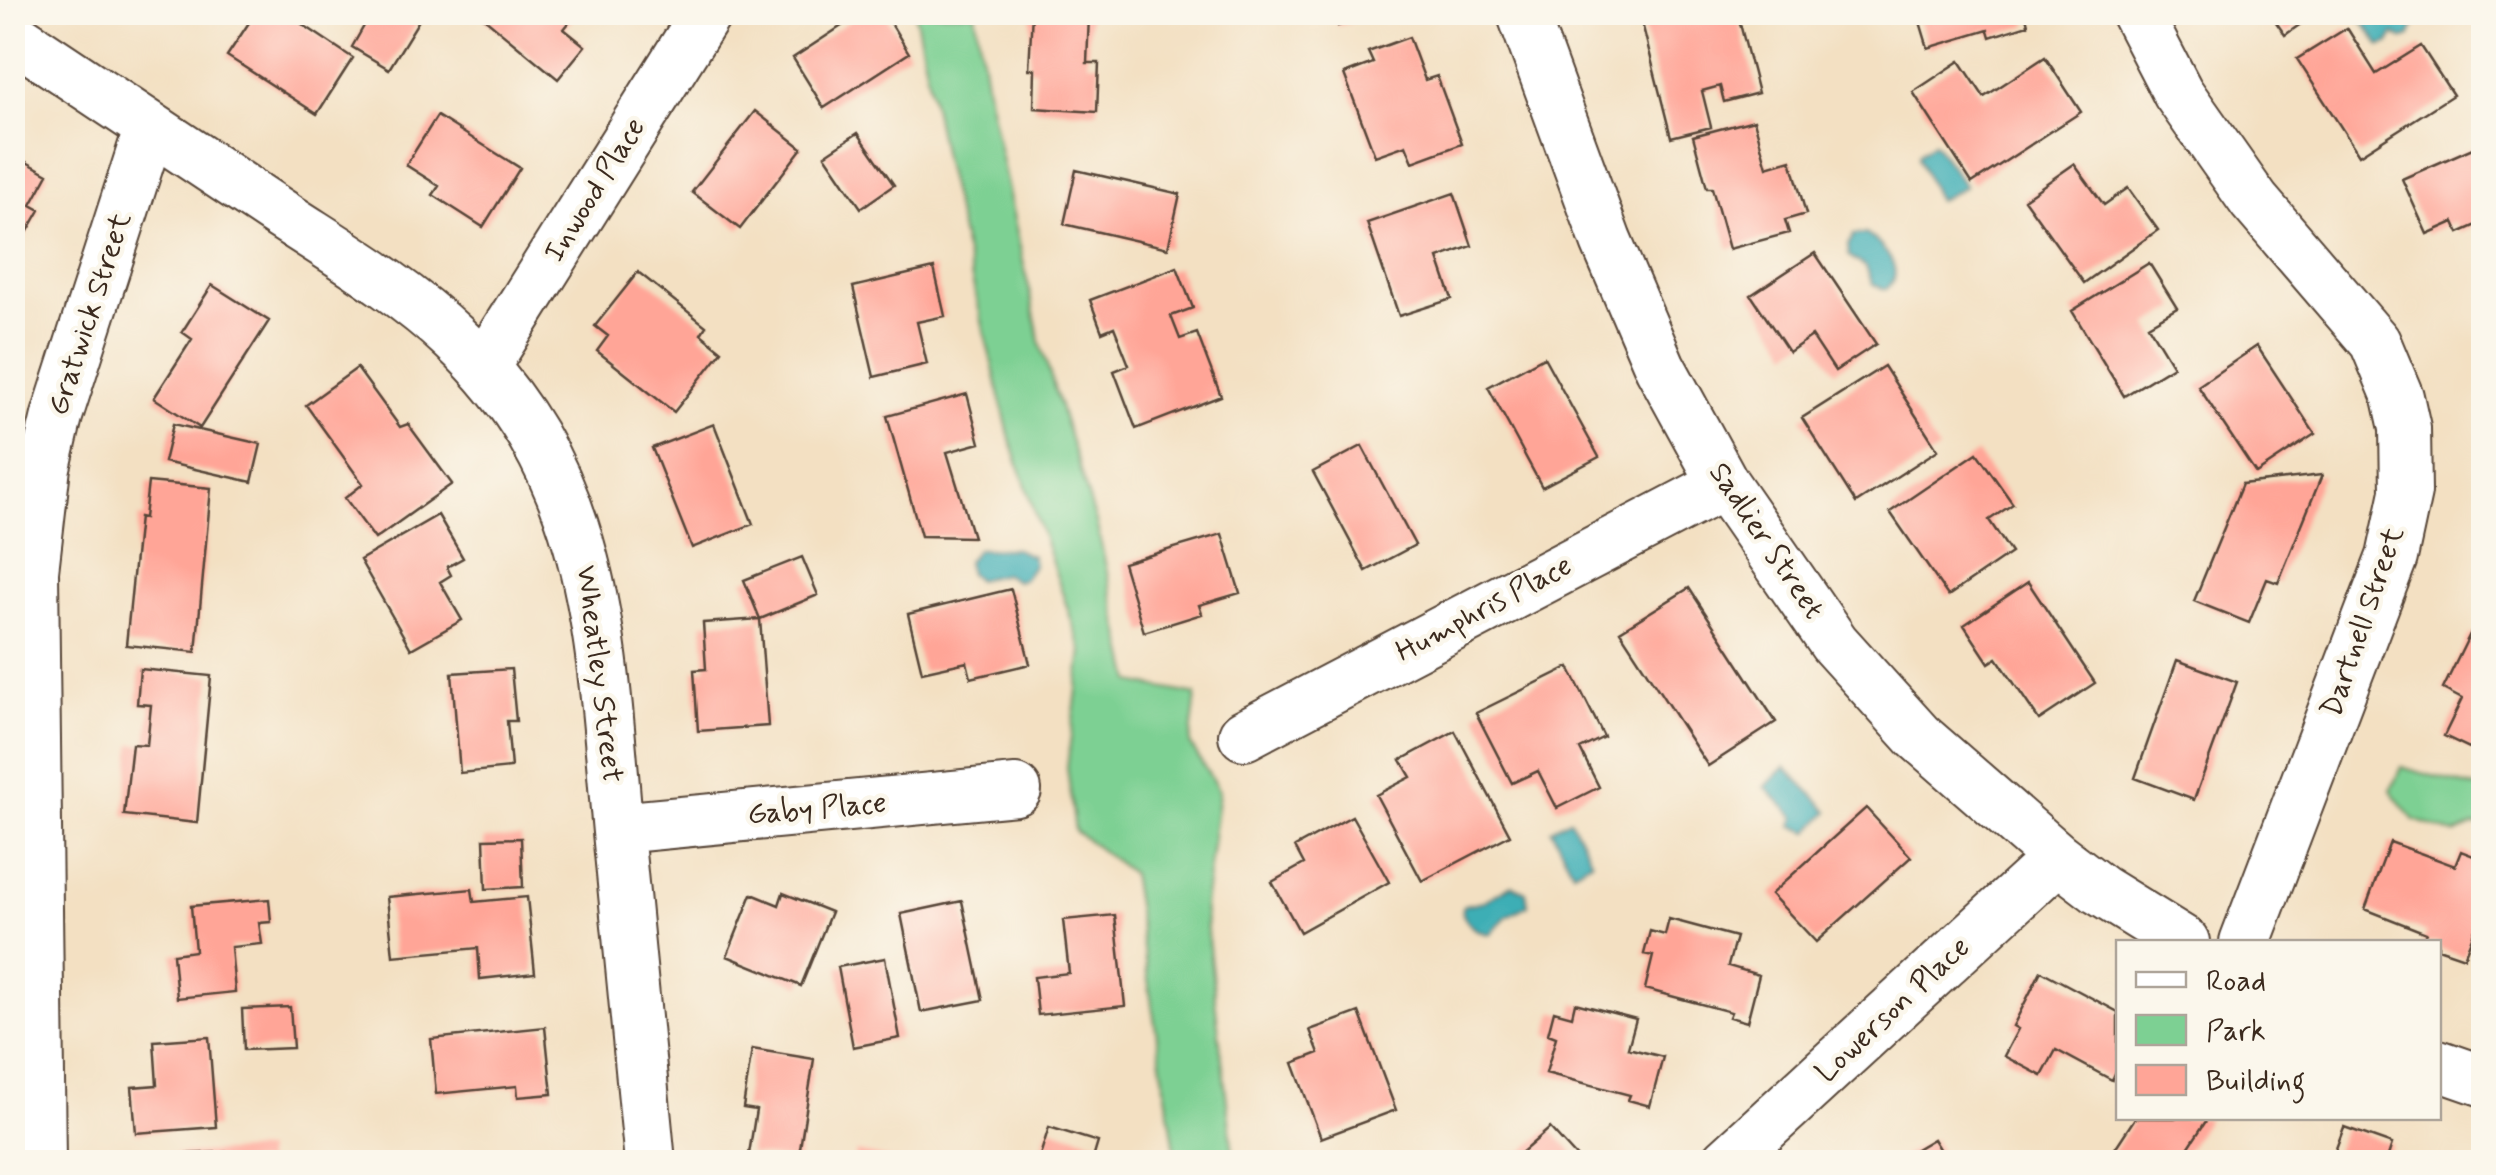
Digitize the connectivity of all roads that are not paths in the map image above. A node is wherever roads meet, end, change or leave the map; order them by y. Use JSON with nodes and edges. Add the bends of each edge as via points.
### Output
{"nodes":[{"id":1,"x":708,"y":12,"type":"edge"},
{"id":2,"x":1522,"y":12,"type":"edge"},
{"id":3,"x":2136,"y":12,"type":"edge"},
{"id":4,"x":12,"y":35,"type":"edge"},
{"id":5,"x":150,"y":127,"type":"junction"},
{"id":6,"x":483,"y":368,"type":"junction"},
{"id":7,"x":1724,"y":484,"type":"junction"},
{"id":8,"x":1244,"y":735,"type":"dead end"},
{"id":9,"x":1016,"y":790,"type":"dead end"},
{"id":10,"x":618,"y":828,"type":"junction"},
{"id":11,"x":2058,"y":858,"type":"junction"},
{"id":12,"x":2181,"y":940,"type":"edge"},
{"id":13,"x":2246,"y":940,"type":"edge"},
{"id":14,"x":2441,"y":1066,"type":"edge"},
{"id":15,"x":2484,"y":1081,"type":"edge"},
{"id":16,"x":40,"y":1162,"type":"edge"},
{"id":17,"x":650,"y":1162,"type":"edge"},
{"id":18,"x":1727,"y":1162,"type":"edge"}],
"edges":[{"from":1,"to":6,"type":"street","name":"Inwood Place"},
{"from":2,"to":7,"type":"street","name":"Sadlier Street","via":[[1606,242],[1660,367]]},
{"from":3,"to":13,"type":"street","name":"Dartnell Street","via":[[2178,93],[2254,202],[2375,342],[2405,428],[2406,492],[2392,556]]},
{"from":4,"to":5,"type":"street","name":"Wheatley Street"},
{"from":5,"to":6,"type":"street","name":"Wheatley Street","via":[[386,284]]},
{"from":5,"to":16,"type":"street","name":"Gratwick Street","via":[[57,416],[33,571]]},
{"from":6,"to":10,"type":"street","name":"Wheatley Street","via":[[532,434],[584,553],[600,641]]},
{"from":7,"to":8,"type":"street","name":"Humphris Place"},
{"from":7,"to":11,"type":"street","name":"Sadlier Street","via":[[1834,643],[1918,736]]},
{"from":9,"to":10,"type":"street","name":"Gaby Place"},
{"from":10,"to":17,"type":"street","name":"Wheatley Street"},
{"from":11,"to":12,"type":"street","name":"Sadlier Street"},
{"from":11,"to":18,"type":"street","name":"Lowerson Place"},
{"from":14,"to":15,"type":"street"}]}
